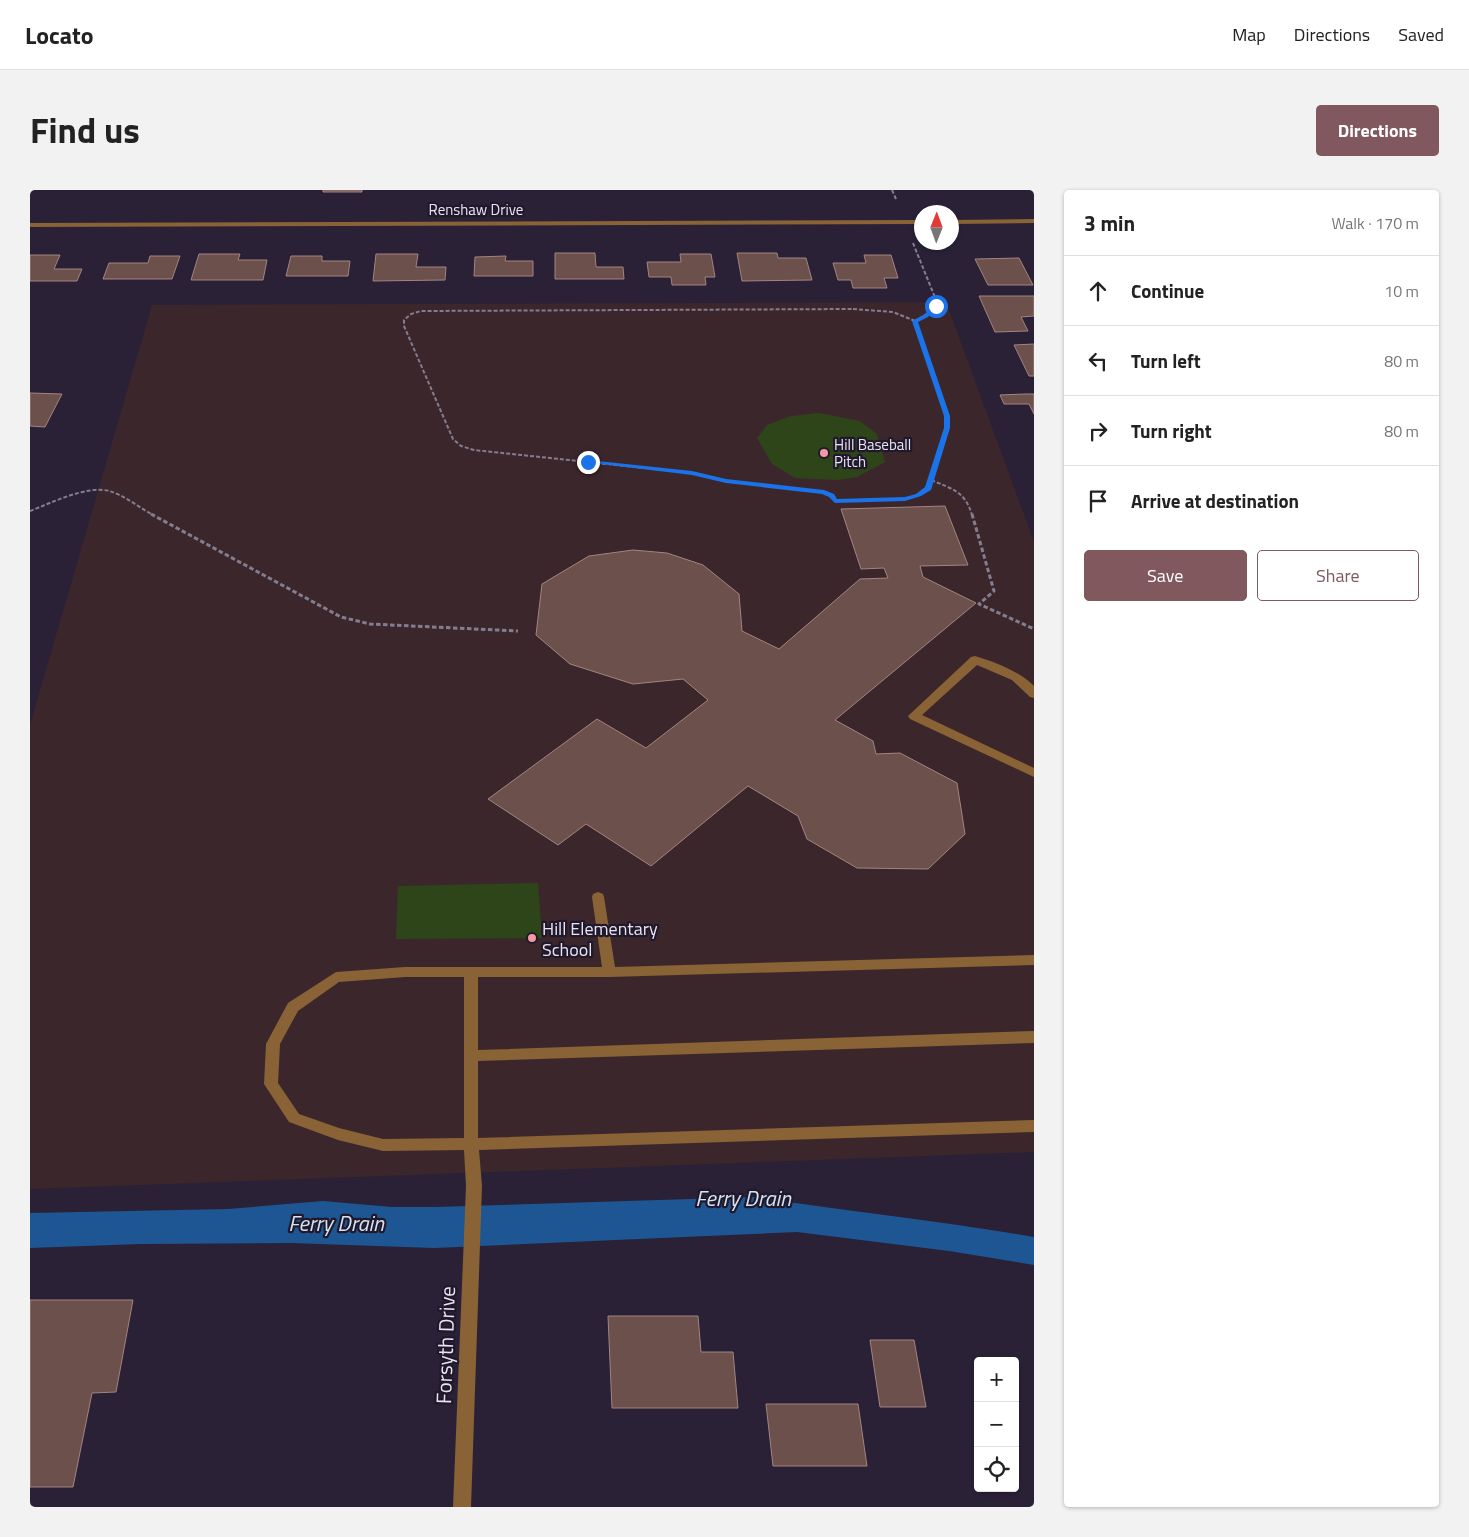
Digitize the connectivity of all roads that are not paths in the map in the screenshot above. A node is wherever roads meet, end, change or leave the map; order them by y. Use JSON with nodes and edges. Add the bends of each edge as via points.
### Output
{"nodes":[{"id":1,"x":1034,"y":221,"type":"edge"},
{"id":2,"x":914,"y":222,"type":"edge"},
{"id":3,"x":959,"y":222,"type":"edge"},
{"id":4,"x":30,"y":225,"type":"edge"},
{"id":5,"x":1034,"y":694,"type":"edge"},
{"id":6,"x":1034,"y":773,"type":"edge"},
{"id":7,"x":598,"y":897,"type":"dead end"},
{"id":8,"x":1034,"y":960,"type":"edge"},
{"id":9,"x":471,"y":972,"type":"junction"},
{"id":10,"x":609,"y":972,"type":"junction"},
{"id":11,"x":1034,"y":1036,"type":"edge"},
{"id":12,"x":470,"y":1056,"type":"junction"},
{"id":13,"x":1034,"y":1126,"type":"edge"},
{"id":14,"x":471,"y":1144,"type":"junction"},
{"id":15,"x":462,"y":1507,"type":"edge"}],
"edges":[{"from":1,"to":3,"type":"street"},
{"from":2,"to":4,"type":"street","name":"Renshaw Drive"},
{"from":5,"to":6,"type":"street","via":[[1029,686],[1010,674],[975,660],[914,716]]},
{"from":7,"to":10,"type":"street"},
{"from":8,"to":10,"type":"street"},
{"from":9,"to":10,"type":"street"},
{"from":9,"to":12,"type":"street","name":"Forsyth Drive"},
{"from":9,"to":14,"type":"street","via":[[336,977],[294,1007],[273,1044],[271,1084],[294,1118],[338,1134],[382,1145]]},
{"from":11,"to":12,"type":"street"},
{"from":12,"to":14,"type":"street","name":"Forsyth Drive"},
{"from":13,"to":14,"type":"street"},
{"from":14,"to":15,"type":"street","name":"Forsyth Drive","via":[[474,1192]]}]}
